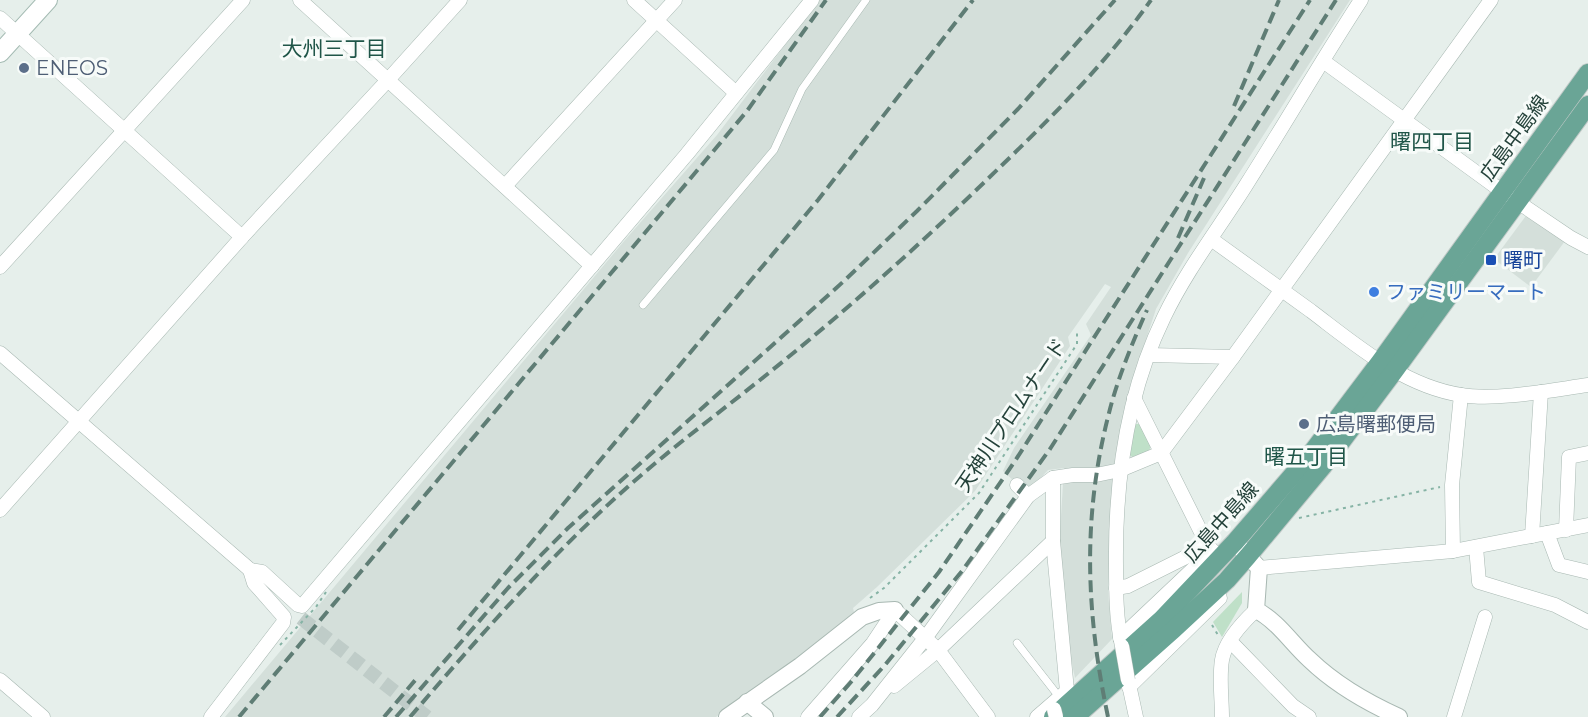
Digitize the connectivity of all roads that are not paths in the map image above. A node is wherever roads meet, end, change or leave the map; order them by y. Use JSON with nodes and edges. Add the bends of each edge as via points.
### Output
{"nodes":[{"id":1,"x":48,"y":0,"type":"edge"},
{"id":2,"x":243,"y":0,"type":"edge"},
{"id":3,"x":300,"y":0,"type":"edge"},
{"id":4,"x":460,"y":0,"type":"edge"},
{"id":5,"x":634,"y":0,"type":"edge"},
{"id":6,"x":675,"y":0,"type":"edge"},
{"id":7,"x":812,"y":0,"type":"edge"},
{"id":8,"x":866,"y":0,"type":"edge"},
{"id":9,"x":1360,"y":0,"type":"edge"},
{"id":10,"x":1491,"y":0,"type":"edge"},
{"id":11,"x":0,"y":18,"type":"edge"},
{"id":12,"x":656,"y":20,"type":"junction"},
{"id":13,"x":17,"y":34,"type":"junction"},
{"id":14,"x":0,"y":53,"type":"edge"},
{"id":15,"x":1323,"y":62,"type":"junction"},
{"id":16,"x":1588,"y":73,"type":"edge"},
{"id":17,"x":387,"y":81,"type":"junction"},
{"id":18,"x":736,"y":93,"type":"junction"},
{"id":19,"x":1588,"y":105,"type":"edge"},
{"id":20,"x":1404,"y":121,"type":"junction"},
{"id":21,"x":124,"y":131,"type":"junction"},
{"id":22,"x":505,"y":186,"type":"junction"},
{"id":23,"x":1510,"y":197,"type":"junction"},
{"id":24,"x":242,"y":237,"type":"junction"},
{"id":25,"x":1211,"y":239,"type":"junction"},
{"id":26,"x":1588,"y":248,"type":"edge"},
{"id":27,"x":592,"y":266,"type":"junction"},
{"id":28,"x":0,"y":267,"type":"edge"},
{"id":29,"x":1282,"y":290,"type":"junction"},
{"id":30,"x":643,"y":305,"type":"dead end"},
{"id":31,"x":0,"y":352,"type":"edge"},
{"id":32,"x":1149,"y":355,"type":"junction"},
{"id":33,"x":1233,"y":357,"type":"junction"},
{"id":34,"x":1388,"y":366,"type":"junction"},
{"id":35,"x":1588,"y":385,"type":"edge"},
{"id":36,"x":1541,"y":392,"type":"junction"},
{"id":37,"x":1461,"y":395,"type":"junction"},
{"id":38,"x":1134,"y":398,"type":"junction"},
{"id":39,"x":78,"y":422,"type":"junction"},
{"id":40,"x":1161,"y":453,"type":"junction"},
{"id":41,"x":1588,"y":453,"type":"edge"},
{"id":42,"x":1120,"y":470,"type":"junction"},
{"id":43,"x":1053,"y":478,"type":"junction"},
{"id":44,"x":1017,"y":485,"type":"dead end"},
{"id":45,"x":1028,"y":496,"type":"junction"},
{"id":46,"x":0,"y":510,"type":"edge"},
{"id":47,"x":1588,"y":525,"type":"edge"},
{"id":48,"x":1566,"y":530,"type":"junction"},
{"id":49,"x":1547,"y":533,"type":"junction"},
{"id":50,"x":1532,"y":536,"type":"junction"},
{"id":51,"x":1053,"y":541,"type":"junction"},
{"id":52,"x":1476,"y":546,"type":"junction"},
{"id":53,"x":1454,"y":551,"type":"junction"},
{"id":54,"x":1214,"y":552,"type":"junction"},
{"id":55,"x":1247,"y":555,"type":"junction"},
{"id":56,"x":250,"y":570,"type":"junction"},
{"id":57,"x":1588,"y":572,"type":"edge"},
{"id":58,"x":1227,"y":580,"type":"junction"},
{"id":59,"x":1116,"y":588,"type":"junction"},
{"id":60,"x":895,"y":610,"type":"junction"},
{"id":61,"x":1256,"y":610,"type":"junction"},
{"id":62,"x":1485,"y":617,"type":"dead end"},
{"id":63,"x":301,"y":618,"type":"tunnel mouth"},
{"id":64,"x":1588,"y":622,"type":"edge"},
{"id":65,"x":926,"y":637,"type":"junction"},
{"id":66,"x":1121,"y":642,"type":"junction"},
{"id":67,"x":1225,"y":642,"type":"junction"},
{"id":68,"x":1017,"y":643,"type":"dead end"},
{"id":69,"x":938,"y":650,"type":"junction"},
{"id":70,"x":0,"y":680,"type":"edge"},
{"id":71,"x":1128,"y":684,"type":"junction"},
{"id":72,"x":747,"y":702,"type":"junction"},
{"id":73,"x":872,"y":705,"type":"junction"},
{"id":74,"x":1055,"y":709,"type":"edge"},
{"id":75,"x":36,"y":715,"type":"edge"},
{"id":76,"x":210,"y":717,"type":"edge"},
{"id":77,"x":727,"y":717,"type":"edge"},
{"id":78,"x":765,"y":717,"type":"edge"},
{"id":79,"x":808,"y":717,"type":"edge"},
{"id":80,"x":859,"y":717,"type":"edge"},
{"id":81,"x":988,"y":717,"type":"edge"},
{"id":82,"x":1036,"y":717,"type":"edge"},
{"id":83,"x":1075,"y":717,"type":"edge"},
{"id":84,"x":1136,"y":717,"type":"edge"},
{"id":85,"x":1222,"y":717,"type":"edge"},
{"id":86,"x":1309,"y":717,"type":"edge"},
{"id":87,"x":1399,"y":717,"type":"edge"},
{"id":88,"x":1454,"y":717,"type":"edge"}],
"edges":[{"from":1,"to":13,"type":"main road"},
{"from":2,"to":21,"type":"street"},
{"from":3,"to":17,"type":"street"},
{"from":4,"to":17,"type":"street"},
{"from":5,"to":12,"type":"street"},
{"from":6,"to":12,"type":"street"},
{"from":7,"to":18,"type":"street"},
{"from":8,"to":30,"type":"lane","via":[[802,89],[774,150]]},
{"from":9,"to":15,"type":"street"},
{"from":10,"to":20,"type":"street"},
{"from":11,"to":13,"type":"street"},
{"from":12,"to":18,"type":"street"},
{"from":12,"to":22,"type":"street"},
{"from":13,"to":14,"type":"main road"},
{"from":13,"to":21,"type":"street"},
{"from":15,"to":20,"type":"street"},
{"from":15,"to":25,"type":"street"},
{"from":16,"to":23,"type":"main road","name":"広島中島線"},
{"from":17,"to":22,"type":"street"},
{"from":17,"to":24,"type":"street"},
{"from":18,"to":27,"type":"street"},
{"from":19,"to":23,"type":"main road","name":"広島中島線"},
{"from":20,"to":23,"type":"street"},
{"from":20,"to":29,"type":"street"},
{"from":21,"to":24,"type":"street"},
{"from":21,"to":28,"type":"street"},
{"from":22,"to":27,"type":"street"},
{"from":23,"to":26,"type":"street"},
{"from":23,"to":34,"type":"main road","name":"広島中島線"},
{"from":24,"to":39,"type":"street"},
{"from":25,"to":29,"type":"street"},
{"from":25,"to":32,"type":"street","via":[[1163,318]]},
{"from":27,"to":56,"type":"street","via":[[302,606],[262,572]]},
{"from":29,"to":33,"type":"street"},
{"from":29,"to":34,"type":"street"},
{"from":31,"to":39,"type":"street"},
{"from":32,"to":33,"type":"street"},
{"from":32,"to":38,"type":"street"},
{"from":33,"to":40,"type":"street"},
{"from":34,"to":37,"type":"street","via":[[1419,383]]},
{"from":34,"to":55,"type":"main road","name":"広島中島線","via":[[1323,466]]},
{"from":35,"to":36,"type":"street"},
{"from":36,"to":37,"type":"street"},
{"from":36,"to":50,"type":"street"},
{"from":37,"to":53,"type":"street","via":[[1452,485]]},
{"from":38,"to":40,"type":"street"},
{"from":38,"to":42,"type":"street"},
{"from":39,"to":46,"type":"street"},
{"from":39,"to":56,"type":"street"},
{"from":40,"to":42,"type":"street"},
{"from":40,"to":54,"type":"street"},
{"from":41,"to":48,"type":"street","via":[[1569,457]]},
{"from":42,"to":43,"type":"street"},
{"from":42,"to":59,"type":"street"},
{"from":43,"to":45,"type":"street"},
{"from":43,"to":51,"type":"street"},
{"from":44,"to":45,"type":"street"},
{"from":45,"to":65,"type":"street"},
{"from":47,"to":48,"type":"street"},
{"from":48,"to":49,"type":"street"},
{"from":49,"to":50,"type":"street"},
{"from":49,"to":57,"type":"street","via":[[1560,565]]},
{"from":50,"to":52,"type":"street"},
{"from":51,"to":69,"type":"street"},
{"from":51,"to":74,"type":"street","via":[[1067,691]]},
{"from":52,"to":53,"type":"street"},
{"from":52,"to":64,"type":"street","via":[[1479,582],[1555,605]]},
{"from":53,"to":55,"type":"street"},
{"from":54,"to":55,"type":"main road","name":"広島中島線"},
{"from":54,"to":59,"type":"street"},
{"from":54,"to":66,"type":"street"},
{"from":54,"to":74,"type":"main road","name":"広島中島線","via":[[1162,619]]},
{"from":55,"to":58,"type":"main road","name":"広島中島線"},
{"from":55,"to":61,"type":"street"},
{"from":56,"to":63,"type":"street"},
{"from":56,"to":76,"type":"street","via":[[254,583],[284,617],[283,623]]},
{"from":58,"to":71,"type":"street","via":[[1221,598]]},
{"from":58,"to":83,"type":"main road","name":"広島中島線"},
{"from":59,"to":66,"type":"street"},
{"from":60,"to":65,"type":"street"},
{"from":60,"to":72,"type":"street","via":[[862,617]]},
{"from":60,"to":79,"type":"street","via":[[873,643]]},
{"from":61,"to":67,"type":"street"},
{"from":61,"to":87,"type":"street","via":[[1343,686]]},
{"from":62,"to":88,"type":"street"},
{"from":65,"to":69,"type":"street"},
{"from":65,"to":73,"type":"street"},
{"from":66,"to":71,"type":"street","bridge":true},
{"from":67,"to":85,"type":"street"},
{"from":67,"to":86,"type":"street"},
{"from":68,"to":74,"type":"lane"},
{"from":69,"to":73,"type":"street"},
{"from":69,"to":81,"type":"street"},
{"from":70,"to":75,"type":"street"},
{"from":71,"to":84,"type":"street"},
{"from":72,"to":77,"type":"street"},
{"from":72,"to":78,"type":"street"},
{"from":73,"to":80,"type":"street"},
{"from":74,"to":82,"type":"street"}]}
